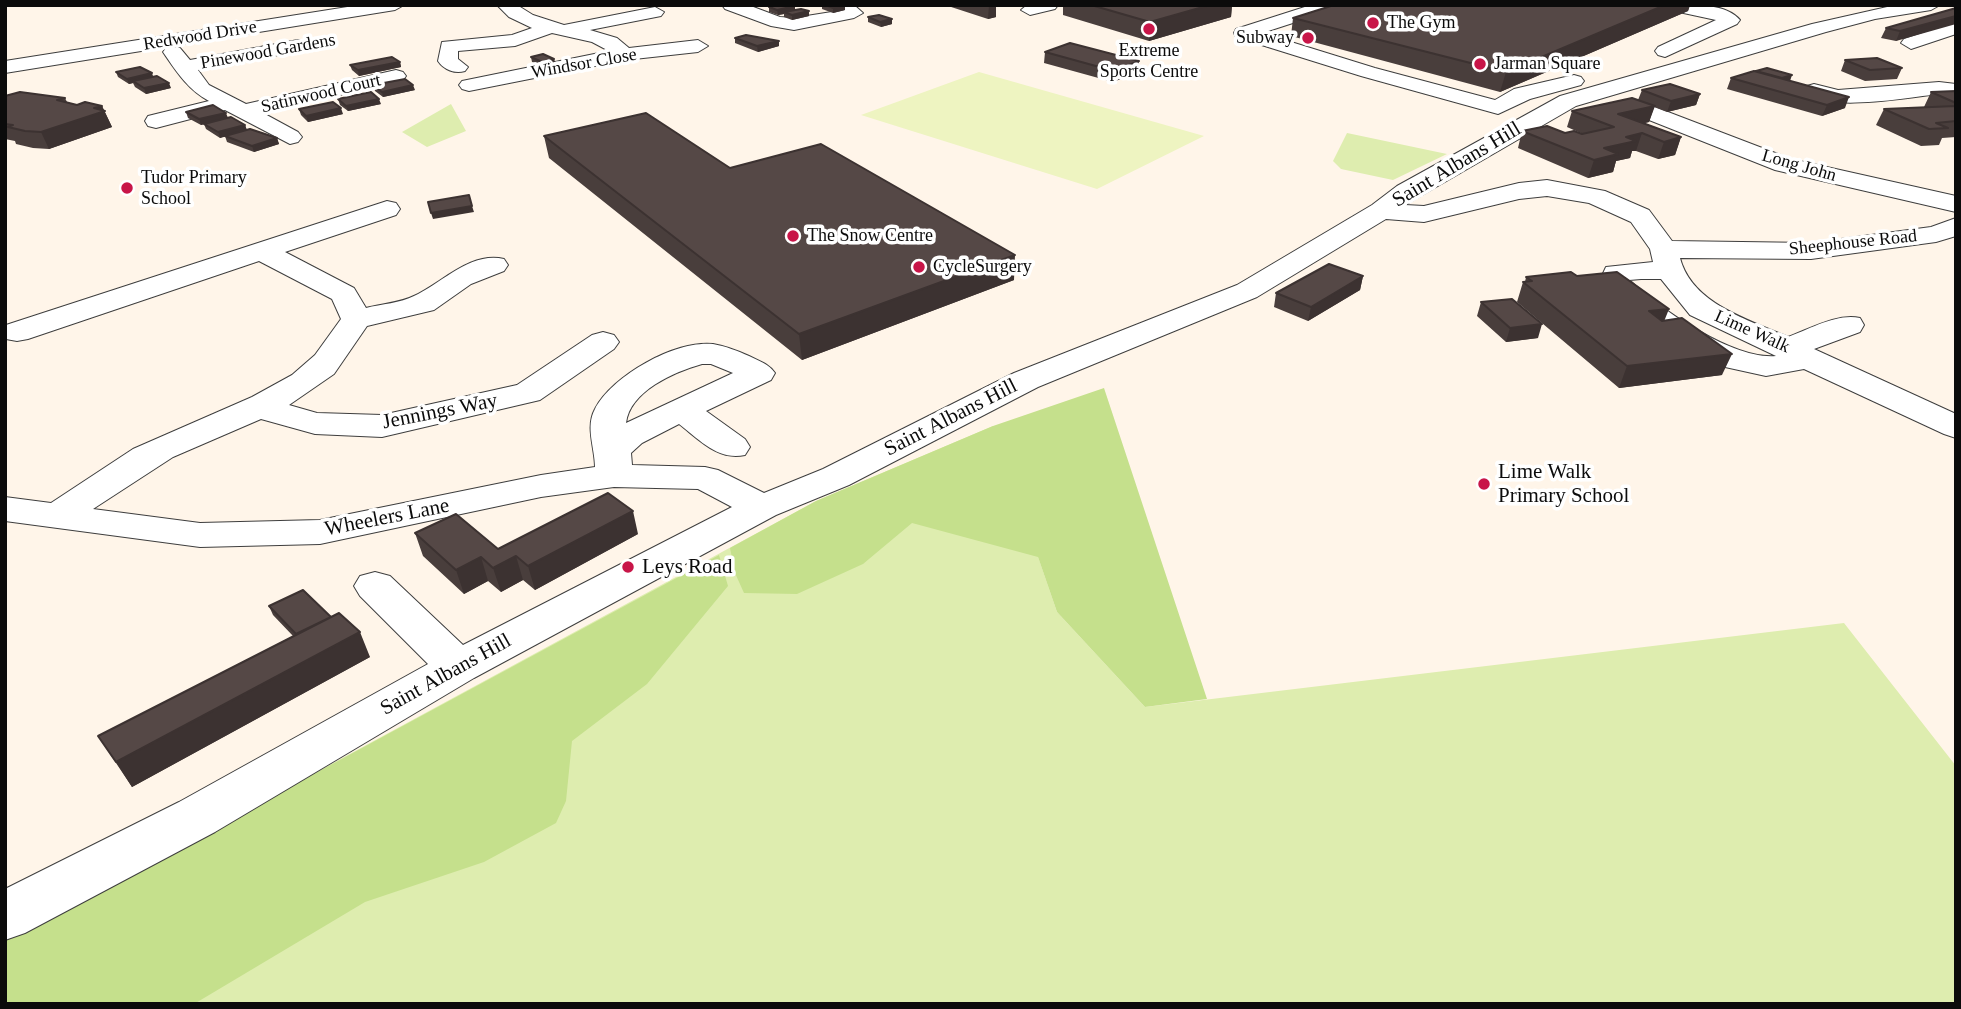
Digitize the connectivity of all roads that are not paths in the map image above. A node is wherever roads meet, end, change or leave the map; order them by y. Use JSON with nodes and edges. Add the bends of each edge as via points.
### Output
{"nodes":[{"id":1,"x":268,"y":5,"type":"edge"},
{"id":2,"x":395,"y":5,"type":"edge"},
{"id":3,"x":506,"y":5,"type":"edge"},
{"id":4,"x":637,"y":5,"type":"edge"},
{"id":5,"x":731,"y":5,"type":"edge"},
{"id":6,"x":1049,"y":5,"type":"edge"},
{"id":7,"x":1270,"y":5,"type":"edge"},
{"id":8,"x":1330,"y":5,"type":"edge"},
{"id":9,"x":1671,"y":5,"type":"edge"},
{"id":10,"x":1930,"y":5,"type":"edge"},
{"id":11,"x":1030,"y":10,"type":"dead end"},
{"id":12,"x":855,"y":13,"type":"edge"},
{"id":13,"x":1303,"y":13,"type":"junction"},
{"id":14,"x":1956,"y":13,"type":"edge"},
{"id":15,"x":279,"y":23,"type":"junction"},
{"id":16,"x":559,"y":28,"type":"junction"},
{"id":17,"x":1956,"y":28,"type":"edge"},
{"id":18,"x":166,"y":41,"type":"junction"},
{"id":19,"x":314,"y":43,"type":"dead end"},
{"id":20,"x":1911,"y":43,"type":"edge"},
{"id":21,"x":698,"y":46,"type":"dead end"},
{"id":22,"x":625,"y":54,"type":"junction"},
{"id":23,"x":5,"y":67,"type":"edge"},
{"id":24,"x":183,"y":67,"type":"junction"},
{"id":25,"x":396,"y":76,"type":"dead end"},
{"id":26,"x":510,"y":77,"type":"junction"},
{"id":27,"x":1814,"y":90,"type":"edge"},
{"id":28,"x":1956,"y":90,"type":"edge"},
{"id":29,"x":525,"y":93,"type":"dead end"},
{"id":30,"x":237,"y":107,"type":"junction"},
{"id":31,"x":1647,"y":111,"type":"edge"},
{"id":32,"x":156,"y":121,"type":"dead end"},
{"id":33,"x":290,"y":137,"type":"dead end"},
{"id":34,"x":1956,"y":204,"type":"edge"},
{"id":35,"x":387,"y":209,"type":"dead end"},
{"id":36,"x":1381,"y":211,"type":"junction"},
{"id":37,"x":1956,"y":226,"type":"edge"},
{"id":38,"x":261,"y":251,"type":"junction"},
{"id":39,"x":1667,"y":260,"type":"junction"},
{"id":40,"x":494,"y":265,"type":"dead end"},
{"id":41,"x":356,"y":319,"type":"junction"},
{"id":42,"x":1849,"y":325,"type":"dead end"},
{"id":43,"x":17,"y":332,"type":"dead end"},
{"id":44,"x":603,"y":342,"type":"dead end"},
{"id":45,"x":1798,"y":353,"type":"junction"},
{"id":46,"x":262,"y":408,"type":"junction"},
{"id":47,"x":681,"y":409,"type":"junction"},
{"id":48,"x":1956,"y":427,"type":"edge"},
{"id":49,"x":732,"y":447,"type":"dead end"},
{"id":50,"x":613,"y":464,"type":"junction"},
{"id":51,"x":762,"y":507,"type":"junction"},
{"id":52,"x":5,"y":509,"type":"edge"},
{"id":53,"x":58,"y":517,"type":"junction"},
{"id":54,"x":375,"y":586,"type":"dead end"},
{"id":55,"x":458,"y":667,"type":"junction"},
{"id":56,"x":5,"y":916,"type":"edge"}],
"edges":[{"from":1,"to":15,"type":"street"},
{"from":2,"to":15,"type":"street","name":"Redwood Drive"},
{"from":3,"to":16,"type":"street","via":[[517,17]]},
{"from":4,"to":16,"type":"street","via":[[655,12]]},
{"from":5,"to":12,"type":"street","via":[[794,24]]},
{"from":6,"to":11,"type":"street"},
{"from":7,"to":13,"type":"street"},
{"from":8,"to":13,"type":"street"},
{"from":9,"to":13,"type":"street","via":[[1731,20],[1662,52],[1522,94],[1498,107],[1243,33]]},
{"from":10,"to":14,"type":"street","name":"Saint Albans Hill"},
{"from":10,"to":36,"type":"street","name":"Saint Albans Hill","via":[[1819,28],[1568,101],[1406,191]]},
{"from":15,"to":18,"type":"street","name":"Redwood Drive"},
{"from":16,"to":22,"type":"street","via":[[610,42]]},
{"from":16,"to":26,"type":"street","name":"Windsor Close","via":[[515,40],[449,46],[447,61],[464,76]]},
{"from":17,"to":20,"type":"street"},
{"from":18,"to":23,"type":"street","name":"Redwood Drive"},
{"from":18,"to":24,"type":"street"},
{"from":19,"to":24,"type":"street","name":"Pinewood Gardens"},
{"from":21,"to":22,"type":"street","name":"Windsor Close","via":[[666,59]]},
{"from":22,"to":26,"type":"street","name":"Windsor Close"},
{"from":24,"to":30,"type":"street","via":[[202,89]]},
{"from":25,"to":30,"type":"street","name":"Satinwood Court"},
{"from":26,"to":29,"type":"street","name":"Windsor Close"},
{"from":27,"to":28,"type":"street","via":[[1837,97]]},
{"from":30,"to":32,"type":"street","name":"Satinwood Court"},
{"from":30,"to":33,"type":"street"},
{"from":31,"to":34,"type":"street","name":"Long John","via":[[1784,165]]},
{"from":35,"to":38,"type":"street"},
{"from":36,"to":39,"type":"street","name":"Lime Walk","via":[[1424,214],[1547,188],[1596,195],[1640,216]]},
{"from":36,"to":51,"type":"street","name":"Saint Albans Hill","via":[[1247,292],[1026,380],[836,477]]},
{"from":37,"to":39,"type":"street","name":"Sheephouse Road","via":[[1936,234],[1811,251]]},
{"from":38,"to":41,"type":"street","via":[[344,294]]},
{"from":38,"to":43,"type":"street"},
{"from":39,"to":45,"type":"street","name":"Lime Walk","via":[[1701,309]]},
{"from":39,"to":45,"type":"street","name":"Sheephouse Road","via":[[1616,273],[1614,282],[1717,355],[1741,364],[1768,366]]},
{"from":40,"to":41,"type":"street","via":[[461,278],[423,304]]},
{"from":41,"to":46,"type":"street","via":[[324,366]]},
{"from":42,"to":45,"type":"street"},
{"from":44,"to":46,"type":"street","name":"Jennings Way","via":[[528,393],[382,426],[314,423]]},
{"from":45,"to":48,"type":"street","name":"Lime Walk"},
{"from":46,"to":53,"type":"street","via":[[162,448],[114,475]]},
{"from":47,"to":49,"type":"street"},
{"from":47,"to":50,"type":"street","via":[[629,435]]},
{"from":47,"to":50,"type":"street","via":[[759,373],[713,354],[690,356],[625,390],[612,408],[607,431]]},
{"from":50,"to":51,"type":"street","name":"Wheelers Lane","via":[[705,478]]},
{"from":50,"to":53,"type":"street","name":"Wheelers Lane","via":[[541,486],[320,532],[200,535]]},
{"from":51,"to":55,"type":"street","name":"Saint Albans Hill"},
{"from":52,"to":53,"type":"street","name":"Wheelers Lane"},
{"from":54,"to":55,"type":"street"},
{"from":55,"to":56,"type":"street","name":"Saint Albans Hill","via":[[197,817]]}]}
